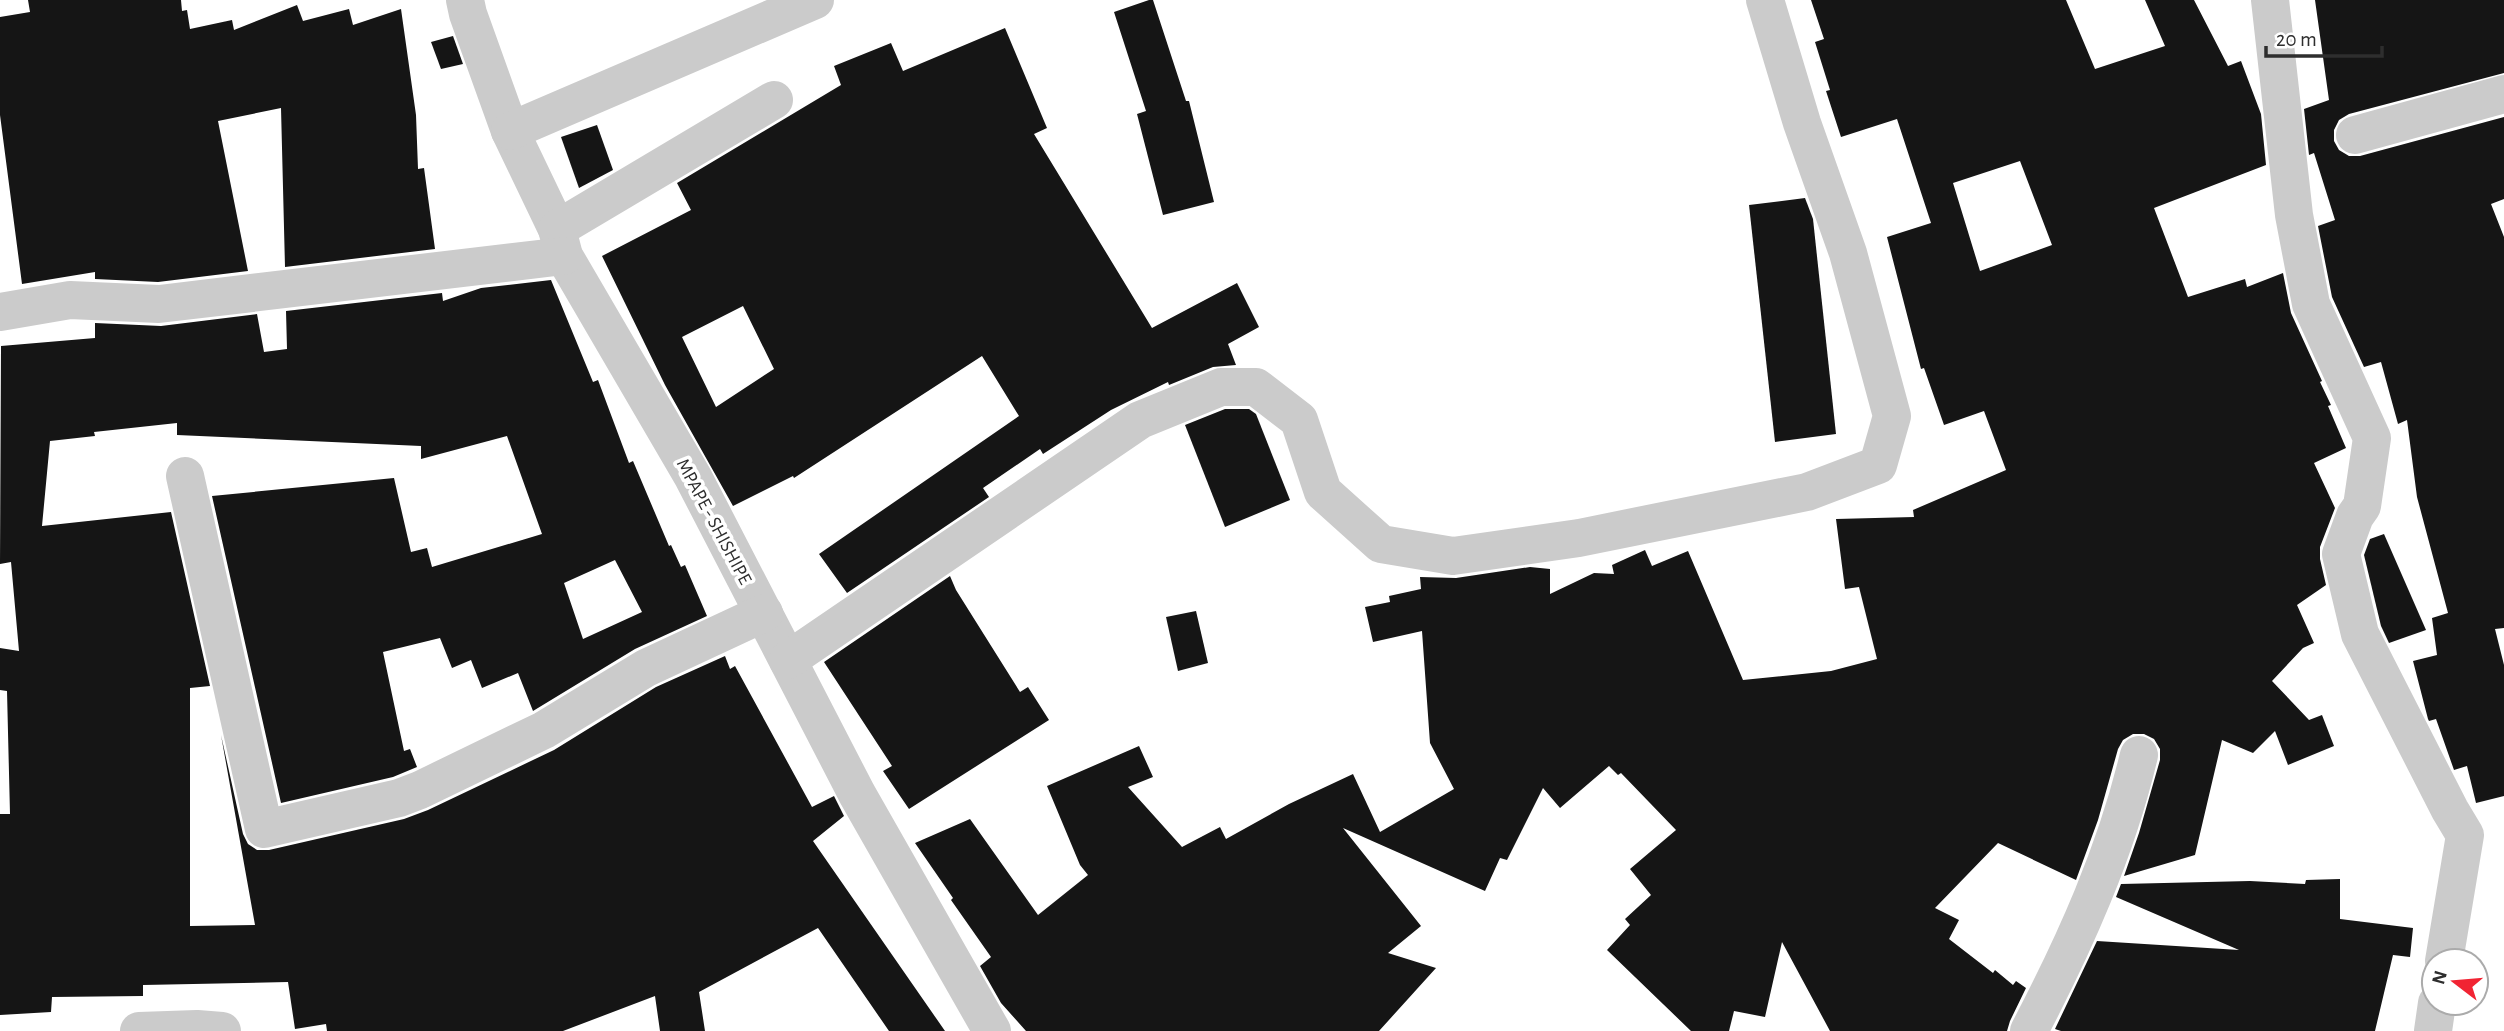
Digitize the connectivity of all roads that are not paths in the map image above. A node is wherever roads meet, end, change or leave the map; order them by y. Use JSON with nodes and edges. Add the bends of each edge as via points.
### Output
{"nodes":[{"id":1,"x":465,"y":0,"type":"edge"},
{"id":2,"x":815,"y":0,"type":"edge"},
{"id":3,"x":1765,"y":0,"type":"edge"},
{"id":4,"x":2270,"y":0,"type":"edge"},
{"id":5,"x":2504,"y":94,"type":"edge"},
{"id":6,"x":774,"y":100,"type":"dead end"},
{"id":7,"x":510,"y":131,"type":"junction"},
{"id":8,"x":2355,"y":135,"type":"dead end"},
{"id":9,"x":560,"y":242,"type":"junction"},
{"id":10,"x":0,"y":312,"type":"edge"},
{"id":11,"x":185,"y":476,"type":"dead end"},
{"id":12,"x":764,"y":613,"type":"junction"},
{"id":13,"x":788,"y":660,"type":"junction"},
{"id":14,"x":2139,"y":755,"type":"dead end"},
{"id":15,"x":2446,"y":947,"type":"edge"},
{"id":16,"x":139,"y":1031,"type":"edge"},
{"id":17,"x":222,"y":1031,"type":"edge"},
{"id":18,"x":992,"y":1031,"type":"edge"},
{"id":19,"x":2029,"y":1031,"type":"edge"}],
"edges":[{"from":1,"to":7,"type":"street","name":"MPAPE - SHISHIPE"},
{"from":2,"to":7,"type":"street"},
{"from":3,"to":13,"type":"street","via":[[1848,253],[1892,416],[1878,465],[1807,492],[1578,538],[1452,556],[1381,544],[1323,492],[1299,420],[1256,387],[1221,387],[1140,420]]},
{"from":4,"to":15,"type":"street","via":[[2294,215],[2311,304],[2372,438],[2362,506],[2341,554],[2360,634],[2465,835]]},
{"from":5,"to":8,"type":"street"},
{"from":6,"to":9,"type":"street"},
{"from":7,"to":9,"type":"street","name":"MPAPE - SHISHIPE"},
{"from":9,"to":10,"type":"street","via":[[159,304],[70,300]]},
{"from":9,"to":12,"type":"street","name":"MPAPE - SHISHIPE"},
{"from":11,"to":12,"type":"street","via":[[264,829],[399,799],[544,730],[646,668]]},
{"from":12,"to":13,"type":"street","name":"MPAPE - SHISHIPE"},
{"from":13,"to":18,"type":"street","name":"MPAPE - SHISHIPE","via":[[857,794]]},
{"from":14,"to":19,"type":"street","via":[[2109,859]]},
{"from":16,"to":17,"type":"street"}]}
